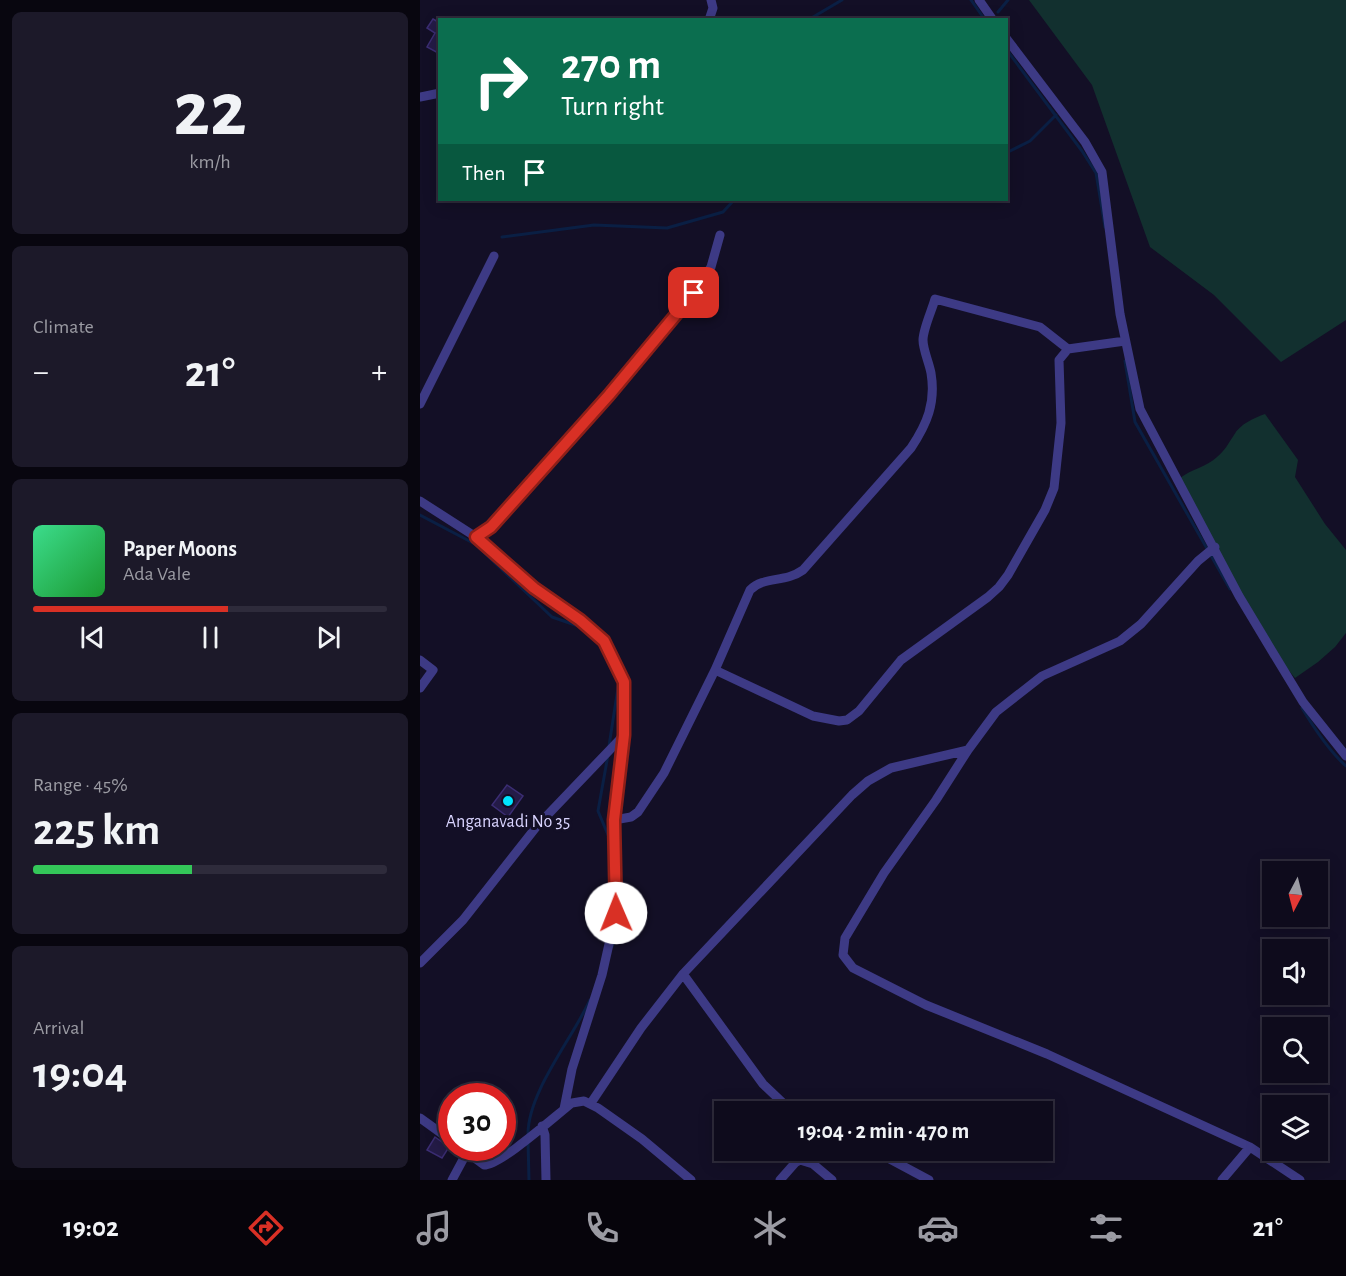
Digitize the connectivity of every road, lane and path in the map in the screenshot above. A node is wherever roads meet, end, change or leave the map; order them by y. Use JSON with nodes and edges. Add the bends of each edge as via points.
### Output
{"nodes":[{"id":1,"x":711,"y":0,"type":"edge"},
{"id":2,"x":979,"y":0,"type":"edge"},
{"id":3,"x":710,"y":18,"type":"edge"},
{"id":4,"x":992,"y":18,"type":"edge"},
{"id":5,"x":1008,"y":41,"type":"edge"},
{"id":6,"x":438,"y":93,"type":"edge"},
{"id":7,"x":420,"y":97,"type":"edge"},
{"id":8,"x":720,"y":235,"type":"dead end"},
{"id":9,"x":494,"y":256,"type":"dead end"},
{"id":10,"x":1125,"y":341,"type":"junction"},
{"id":11,"x":1068,"y":349,"type":"junction"},
{"id":12,"x":420,"y":404,"type":"edge"},
{"id":13,"x":420,"y":501,"type":"edge"},
{"id":14,"x":476,"y":537,"type":"junction"},
{"id":15,"x":1213,"y":549,"type":"junction"},
{"id":16,"x":420,"y":660,"type":"edge"},
{"id":17,"x":715,"y":670,"type":"junction"},
{"id":18,"x":420,"y":688,"type":"edge"},
{"id":19,"x":624,"y":735,"type":"junction"},
{"id":20,"x":968,"y":750,"type":"junction"},
{"id":21,"x":1346,"y":756,"type":"edge"},
{"id":22,"x":614,"y":820,"type":"junction"},
{"id":23,"x":420,"y":963,"type":"edge"},
{"id":24,"x":683,"y":974,"type":"junction"},
{"id":25,"x":782,"y":1101,"type":"edge"},
{"id":26,"x":591,"y":1103,"type":"junction"},
{"id":27,"x":564,"y":1109,"type":"junction"},
{"id":28,"x":420,"y":1118,"type":"edge"},
{"id":29,"x":542,"y":1130,"type":"junction"},
{"id":30,"x":438,"y":1131,"type":"edge"},
{"id":31,"x":1250,"y":1147,"type":"junction"},
{"id":32,"x":516,"y":1149,"type":"edge"},
{"id":33,"x":460,"y":1161,"type":"edge"},
{"id":34,"x":480,"y":1161,"type":"edge"},
{"id":35,"x":497,"y":1161,"type":"edge"},
{"id":36,"x":894,"y":1161,"type":"edge"},
{"id":37,"x":546,"y":1176,"type":"edge"},
{"id":38,"x":452,"y":1180,"type":"edge"},
{"id":39,"x":691,"y":1180,"type":"edge"},
{"id":40,"x":780,"y":1180,"type":"edge"},
{"id":41,"x":832,"y":1180,"type":"edge"},
{"id":42,"x":929,"y":1180,"type":"edge"},
{"id":43,"x":1222,"y":1180,"type":"edge"},
{"id":44,"x":1300,"y":1180,"type":"edge"}],
"edges":[{"from":1,"to":3,"type":"street"},
{"from":2,"to":4,"type":"street"},
{"from":5,"to":10,"type":"street","via":[[1085,142],[1102,172]]},
{"from":6,"to":7,"type":"street"},
{"from":8,"to":14,"type":"street","via":[[711,267],[694,293],[609,395],[491,527]]},
{"from":9,"to":12,"type":"street"},
{"from":10,"to":11,"type":"street"},
{"from":10,"to":15,"type":"street","via":[[1140,408]]},
{"from":11,"to":17,"type":"street","via":[[1059,360],[1061,423],[1054,488],[999,586],[901,660],[847,720],[813,716]]},
{"from":11,"to":17,"type":"street","via":[[1040,327],[935,299],[923,340],[931,375],[931,400],[921,432],[803,570],[794,577],[764,581],[750,590]]},
{"from":13,"to":14,"type":"street"},
{"from":14,"to":19,"type":"street","via":[[534,588],[604,641],[624,682]]},
{"from":15,"to":20,"type":"street","via":[[1141,624],[1120,641],[1042,676],[996,712]]},
{"from":15,"to":21,"type":"street","via":[[1303,702]]},
{"from":16,"to":18,"type":"street","via":[[433,670]]},
{"from":17,"to":22,"type":"street","via":[[664,773],[643,805],[631,817]]},
{"from":19,"to":22,"type":"street"},
{"from":19,"to":23,"type":"street","via":[[537,826],[463,920]]},
{"from":20,"to":24,"type":"street","via":[[891,768],[868,781]]},
{"from":20,"to":31,"type":"street","via":[[845,938],[846,961],[926,1005],[1047,1054]]},
{"from":22,"to":27,"type":"street","via":[[616,913]]},
{"from":24,"to":25,"type":"street","via":[[764,1084]]},
{"from":24,"to":26,"type":"street","via":[[625,1050]]},
{"from":26,"to":27,"type":"street","via":[[577,1101]]},
{"from":26,"to":39,"type":"street","via":[[642,1138]]},
{"from":27,"to":29,"type":"street"},
{"from":28,"to":30,"type":"street"},
{"from":29,"to":32,"type":"street"},
{"from":29,"to":37,"type":"street"},
{"from":31,"to":43,"type":"street"},
{"from":31,"to":44,"type":"street"},
{"from":33,"to":38,"type":"street"},
{"from":34,"to":35,"type":"street","via":[[486,1165]]},
{"from":36,"to":42,"type":"street"},
{"from":40,"to":41,"type":"street","via":[[800,1160],[813,1164]]}]}
